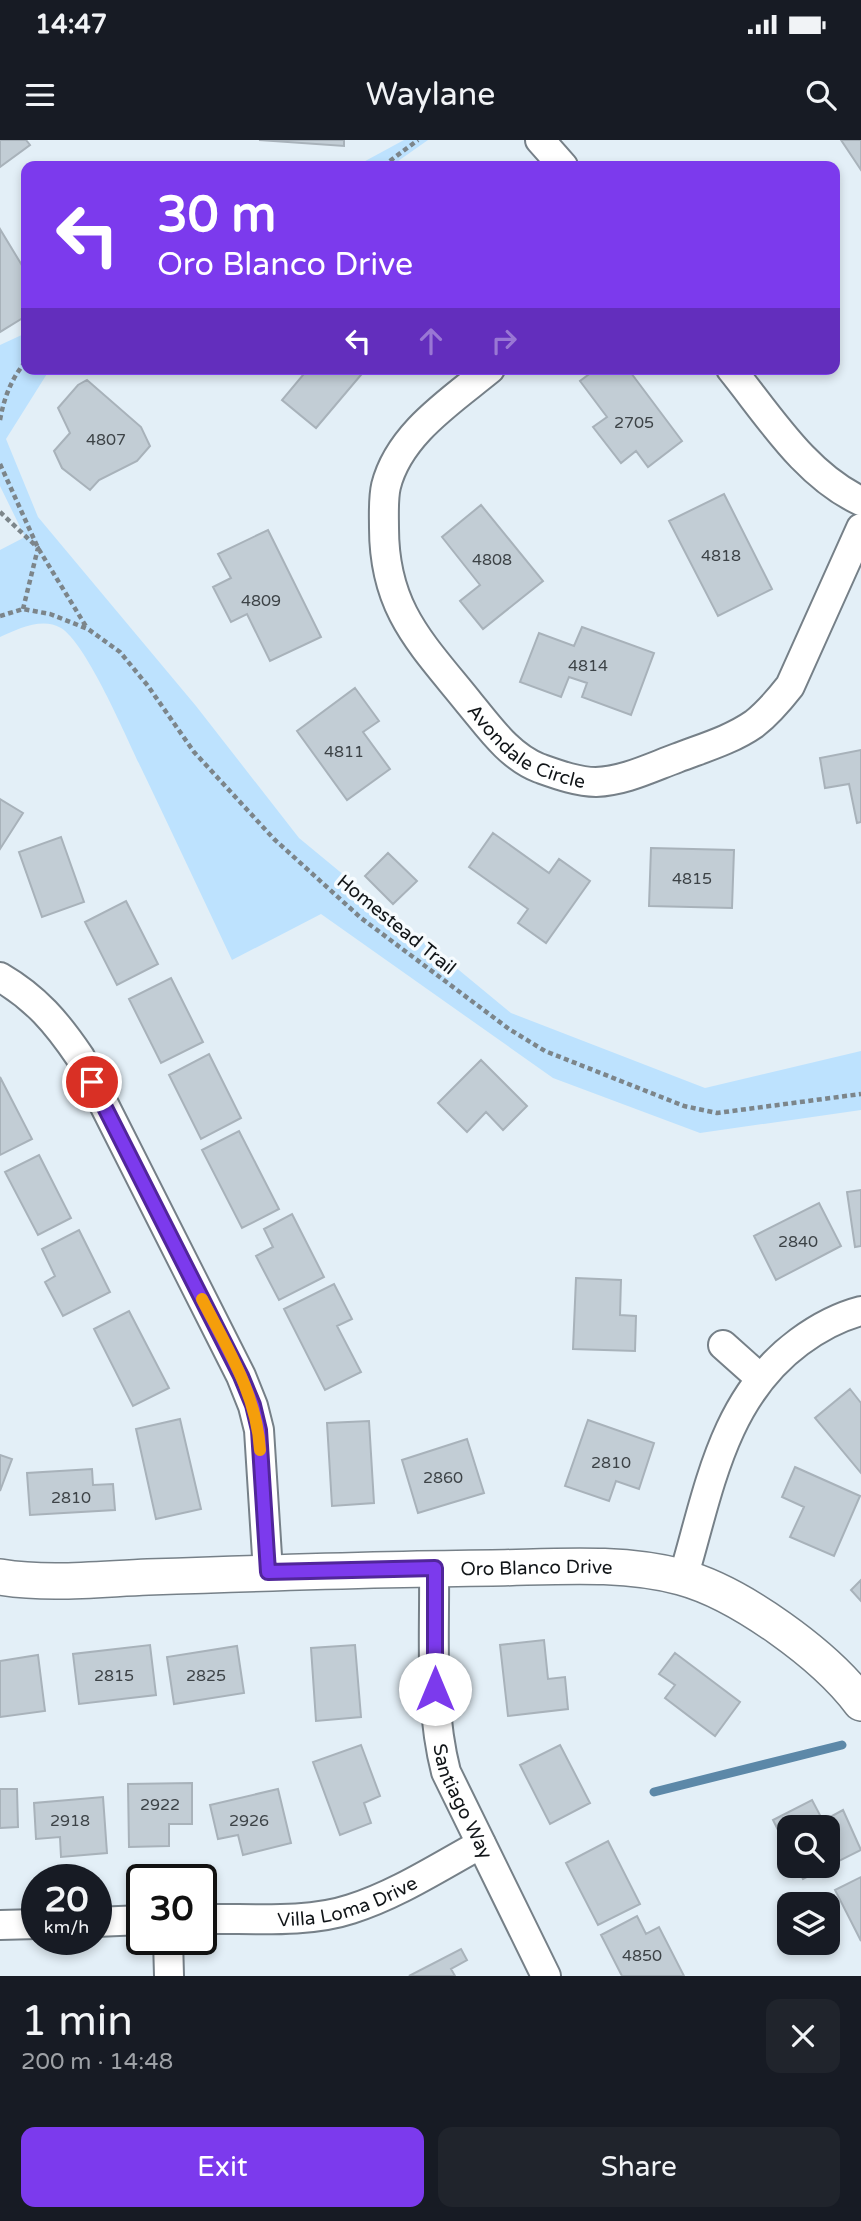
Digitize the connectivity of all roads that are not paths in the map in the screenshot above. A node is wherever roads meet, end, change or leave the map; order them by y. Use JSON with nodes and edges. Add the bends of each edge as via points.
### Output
{"nodes":[{"id":1,"x":540,"y":140,"type":"edge"},
{"id":2,"x":559,"y":161,"type":"edge"},
{"id":3,"x":483,"y":375,"type":"edge"},
{"id":4,"x":736,"y":375,"type":"edge"},
{"id":5,"x":861,"y":501,"type":"edge"},
{"id":6,"x":861,"y":528,"type":"edge"},
{"id":7,"x":0,"y":977,"type":"edge"},
{"id":8,"x":861,"y":1311,"type":"edge"},
{"id":9,"x":723,"y":1345,"type":"dead end"},
{"id":10,"x":760,"y":1378,"type":"junction"},
{"id":11,"x":435,"y":1568,"type":"junction"},
{"id":12,"x":268,"y":1572,"type":"junction"},
{"id":13,"x":0,"y":1577,"type":"edge"},
{"id":14,"x":683,"y":1578,"type":"junction"},
{"id":15,"x":861,"y":1703,"type":"edge"},
{"id":16,"x":481,"y":1844,"type":"junction"},
{"id":17,"x":217,"y":1919,"type":"edge"},
{"id":18,"x":21,"y":1924,"type":"edge"},
{"id":19,"x":0,"y":1925,"type":"edge"},
{"id":20,"x":168,"y":1955,"type":"edge"},
{"id":21,"x":169,"y":1976,"type":"edge"},
{"id":22,"x":546,"y":1976,"type":"edge"}],
"edges":[{"from":1,"to":2,"type":"street"},
{"from":3,"to":6,"type":"street","name":"Avondale Circle","via":[[410,440],[396,463],[386,486],[388,578],[399,609],[418,639],[496,736],[514,754],[537,767],[594,782],[622,779],[734,736],[755,723],[790,686]]},
{"from":4,"to":5,"type":"street","via":[[819,475]]},
{"from":7,"to":12,"type":"street","via":[[47,1012],[80,1057],[241,1376],[259,1430]]},
{"from":8,"to":10,"type":"street","via":[[811,1333],[783,1353]]},
{"from":9,"to":10,"type":"street"},
{"from":10,"to":14,"type":"street","via":[[722,1444]]},
{"from":11,"to":12,"type":"street","name":"Oro Blanco Drive"},
{"from":11,"to":14,"type":"street","name":"Oro Blanco Drive","via":[[643,1569]]},
{"from":11,"to":16,"type":"street","name":"Santiago Way","via":[[439,1745],[446,1772]]},
{"from":12,"to":13,"type":"street","name":"Oro Blanco Drive","via":[[56,1580]]},
{"from":14,"to":15,"type":"street","name":"Oro Blanco Drive","via":[[760,1614],[827,1667]]},
{"from":16,"to":17,"type":"street","name":"Villa Loma Drive","via":[[350,1910],[323,1916]]},
{"from":16,"to":22,"type":"street","name":"Santiago Way"},
{"from":18,"to":19,"type":"street"},
{"from":20,"to":21,"type":"street"}]}
